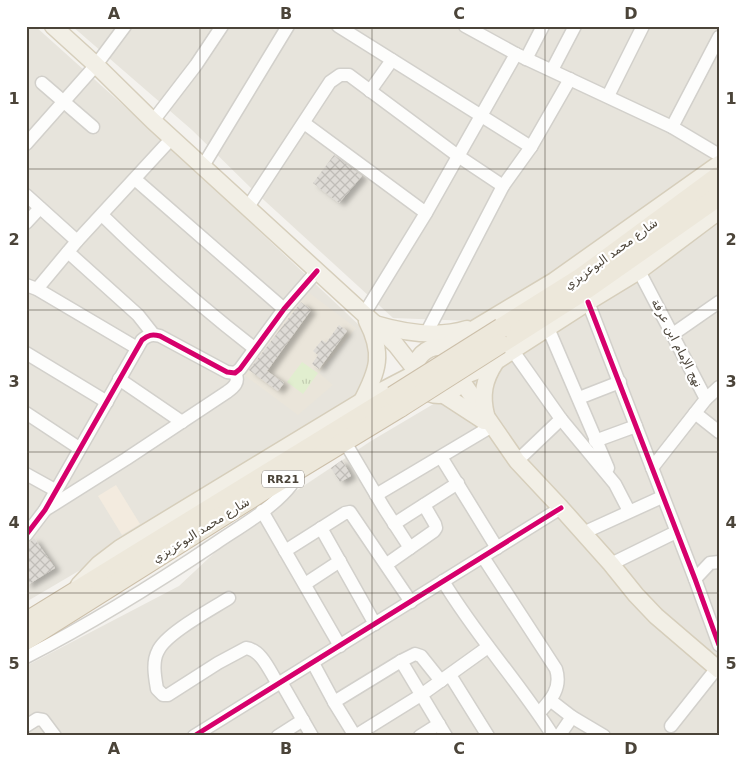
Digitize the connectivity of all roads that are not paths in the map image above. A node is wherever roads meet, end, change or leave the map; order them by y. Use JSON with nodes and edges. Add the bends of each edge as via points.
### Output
{"nodes":[{"id":1,"x":53,"y":26,"type":"edge"},
{"id":2,"x":125,"y":26,"type":"edge"},
{"id":3,"x":222,"y":26,"type":"edge"},
{"id":4,"x":288,"y":26,"type":"edge"},
{"id":5,"x":338,"y":26,"type":"edge"},
{"id":6,"x":543,"y":26,"type":"edge"},
{"id":7,"x":575,"y":26,"type":"edge"},
{"id":8,"x":643,"y":26,"type":"edge"},
{"id":9,"x":472,"y":28,"type":"edge"},
{"id":10,"x":719,"y":37,"type":"edge"},
{"id":11,"x":521,"y":56,"type":"junction"},
{"id":12,"x":392,"y":60,"type":"junction"},
{"id":13,"x":96,"y":65,"type":"junction"},
{"id":14,"x":552,"y":70,"type":"junction"},
{"id":15,"x":570,"y":78,"type":"junction"},
{"id":16,"x":42,"y":83,"type":"dead end"},
{"id":17,"x":370,"y":91,"type":"junction"},
{"id":18,"x":608,"y":96,"type":"junction"},
{"id":19,"x":64,"y":102,"type":"junction"},
{"id":20,"x":480,"y":117,"type":"junction"},
{"id":21,"x":153,"y":121,"type":"junction"},
{"id":22,"x":304,"y":123,"type":"junction"},
{"id":23,"x":92,"y":126,"type":"dead end"},
{"id":24,"x":672,"y":127,"type":"junction"},
{"id":25,"x":172,"y":138,"type":"junction"},
{"id":26,"x":28,"y":139,"type":"edge"},
{"id":27,"x":531,"y":147,"type":"junction"},
{"id":28,"x":458,"y":156,"type":"junction"},
{"id":29,"x":719,"y":156,"type":"edge"},
{"id":30,"x":719,"y":164,"type":"edge"},
{"id":31,"x":203,"y":166,"type":"junction"},
{"id":32,"x":719,"y":176,"type":"edge"},
{"id":33,"x":136,"y":180,"type":"junction"},
{"id":34,"x":504,"y":186,"type":"junction"},
{"id":35,"x":26,"y":195,"type":"edge"},
{"id":36,"x":719,"y":196,"type":"edge"},
{"id":37,"x":248,"y":207,"type":"junction"},
{"id":38,"x":40,"y":208,"type":"junction"},
{"id":39,"x":719,"y":211,"type":"edge"},
{"id":40,"x":426,"y":213,"type":"junction"},
{"id":41,"x":102,"y":215,"type":"junction"},
{"id":42,"x":26,"y":223,"type":"edge"},
{"id":43,"x":77,"y":241,"type":"junction"},
{"id":44,"x":68,"y":252,"type":"junction"},
{"id":45,"x":317,"y":271,"type":"junction"},
{"id":46,"x":639,"y":271,"type":"junction"},
{"id":47,"x":32,"y":287,"type":"edge"},
{"id":48,"x":588,"y":302,"type":"junction"},
{"id":49,"x":719,"y":302,"type":"edge"},
{"id":50,"x":284,"y":309,"type":"junction"},
{"id":51,"x":374,"y":323,"type":"junction"},
{"id":52,"x":481,"y":324,"type":"junction"},
{"id":53,"x":548,"y":328,"type":"junction"},
{"id":54,"x":153,"y":334,"type":"junction"},
{"id":55,"x":673,"y":334,"type":"junction"},
{"id":56,"x":505,"y":341,"type":"junction"},
{"id":57,"x":435,"y":342,"type":"junction"},
{"id":58,"x":137,"y":348,"type":"junction"},
{"id":59,"x":254,"y":348,"type":"junction"},
{"id":60,"x":26,"y":352,"type":"edge"},
{"id":61,"x":495,"y":363,"type":"junction"},
{"id":62,"x":414,"y":371,"type":"junction"},
{"id":63,"x":235,"y":373,"type":"junction"},
{"id":64,"x":462,"y":378,"type":"junction"},
{"id":65,"x":119,"y":379,"type":"junction"},
{"id":66,"x":620,"y":382,"type":"junction"},
{"id":67,"x":719,"y":387,"type":"edge"},
{"id":68,"x":440,"y":395,"type":"junction"},
{"id":69,"x":579,"y":398,"type":"junction"},
{"id":70,"x":706,"y":399,"type":"junction"},
{"id":71,"x":397,"y":401,"type":"junction"},
{"id":72,"x":107,"y":402,"type":"junction"},
{"id":73,"x":361,"y":408,"type":"junction"},
{"id":74,"x":26,"y":413,"type":"edge"},
{"id":75,"x":695,"y":413,"type":"junction"},
{"id":76,"x":561,"y":419,"type":"junction"},
{"id":77,"x":182,"y":422,"type":"junction"},
{"id":78,"x":492,"y":426,"type":"junction"},
{"id":79,"x":636,"y":426,"type":"junction"},
{"id":80,"x":719,"y":432,"type":"edge"},
{"id":81,"x":595,"y":441,"type":"junction"},
{"id":82,"x":79,"y":448,"type":"junction"},
{"id":83,"x":349,"y":449,"type":"junction"},
{"id":84,"x":441,"y":457,"type":"junction"},
{"id":85,"x":516,"y":461,"type":"junction"},
{"id":86,"x":652,"y":468,"type":"junction"},
{"id":87,"x":26,"y":474,"type":"edge"},
{"id":88,"x":458,"y":483,"type":"junction"},
{"id":89,"x":291,"y":484,"type":"junction"},
{"id":90,"x":615,"y":484,"type":"junction"},
{"id":91,"x":55,"y":490,"type":"junction"},
{"id":92,"x":376,"y":495,"type":"junction"},
{"id":93,"x":662,"y":497,"type":"junction"},
{"id":94,"x":424,"y":505,"type":"junction"},
{"id":95,"x":561,"y":508,"type":"junction"},
{"id":96,"x":45,"y":510,"type":"junction"},
{"id":97,"x":262,"y":511,"type":"junction"},
{"id":98,"x":628,"y":511,"type":"junction"},
{"id":99,"x":394,"y":524,"type":"junction"},
{"id":100,"x":321,"y":528,"type":"junction"},
{"id":101,"x":583,"y":532,"type":"junction"},
{"id":102,"x":676,"y":532,"type":"junction"},
{"id":103,"x":27,"y":533,"type":"edge"},
{"id":104,"x":410,"y":548,"type":"junction"},
{"id":105,"x":496,"y":548,"type":"junction"},
{"id":106,"x":284,"y":551,"type":"junction"},
{"id":107,"x":483,"y":557,"type":"junction"},
{"id":108,"x":340,"y":561,"type":"junction"},
{"id":109,"x":719,"y":562,"type":"edge"},
{"id":110,"x":386,"y":564,"type":"junction"},
{"id":111,"x":611,"y":564,"type":"junction"},
{"id":112,"x":695,"y":579,"type":"junction"},
{"id":113,"x":443,"y":581,"type":"junction"},
{"id":114,"x":305,"y":584,"type":"junction"},
{"id":115,"x":93,"y":598,"type":"junction"},
{"id":116,"x":229,"y":598,"type":"dead end"},
{"id":117,"x":410,"y":602,"type":"junction"},
{"id":118,"x":26,"y":622,"type":"edge"},
{"id":119,"x":375,"y":624,"type":"junction"},
{"id":120,"x":26,"y":640,"type":"edge"},
{"id":121,"x":719,"y":645,"type":"edge"},
{"id":122,"x":340,"y":646,"type":"junction"},
{"id":123,"x":488,"y":647,"type":"junction"},
{"id":124,"x":26,"y":657,"type":"edge"},
{"id":125,"x":401,"y":661,"type":"junction"},
{"id":126,"x":313,"y":663,"type":"junction"},
{"id":127,"x":718,"y":669,"type":"edge"},
{"id":128,"x":445,"y":678,"type":"junction"},
{"id":129,"x":280,"y":683,"type":"junction"},
{"id":130,"x":422,"y":695,"type":"junction"},
{"id":131,"x":550,"y":700,"type":"junction"},
{"id":132,"x":334,"y":702,"type":"junction"},
{"id":133,"x":539,"y":714,"type":"junction"},
{"id":134,"x":572,"y":717,"type":"junction"},
{"id":135,"x":303,"y":720,"type":"junction"},
{"id":136,"x":439,"y":724,"type":"junction"},
{"id":137,"x":26,"y":726,"type":"edge"},
{"id":138,"x":671,"y":726,"type":"dead end"},
{"id":139,"x":55,"y":736,"type":"edge"},
{"id":140,"x":194,"y":736,"type":"edge"},
{"id":141,"x":278,"y":736,"type":"edge"},
{"id":142,"x":312,"y":736,"type":"edge"},
{"id":143,"x":355,"y":736,"type":"edge"},
{"id":144,"x":420,"y":736,"type":"edge"},
{"id":145,"x":446,"y":736,"type":"edge"},
{"id":146,"x":488,"y":736,"type":"edge"},
{"id":147,"x":553,"y":736,"type":"edge"},
{"id":148,"x":559,"y":736,"type":"edge"},
{"id":149,"x":604,"y":736,"type":"edge"}],
"edges":[{"from":1,"to":13,"type":"main road"},
{"from":2,"to":13,"type":"street"},
{"from":3,"to":21,"type":"street"},
{"from":4,"to":31,"type":"street"},
{"from":5,"to":12,"type":"street"},
{"from":6,"to":11,"type":"street"},
{"from":7,"to":14,"type":"street"},
{"from":8,"to":18,"type":"street"},
{"from":9,"to":11,"type":"street"},
{"from":10,"to":24,"type":"street"},
{"from":11,"to":14,"type":"street"},
{"from":11,"to":20,"type":"street"},
{"from":12,"to":17,"type":"street"},
{"from":12,"to":20,"type":"street"},
{"from":13,"to":19,"type":"street"},
{"from":13,"to":21,"type":"main road"},
{"from":14,"to":15,"type":"street"},
{"from":15,"to":18,"type":"street"},
{"from":15,"to":27,"type":"street"},
{"from":16,"to":19,"type":"street"},
{"from":17,"to":22,"type":"street","via":[[349,75],[340,75],[330,82]]},
{"from":17,"to":28,"type":"street"},
{"from":18,"to":24,"type":"street"},
{"from":19,"to":23,"type":"street"},
{"from":19,"to":26,"type":"street"},
{"from":20,"to":27,"type":"street"},
{"from":20,"to":28,"type":"street"},
{"from":21,"to":25,"type":"main road"},
{"from":22,"to":37,"type":"street"},
{"from":22,"to":40,"type":"street"},
{"from":24,"to":29,"type":"street"},
{"from":25,"to":31,"type":"main road"},
{"from":25,"to":33,"type":"street"},
{"from":27,"to":34,"type":"street"},
{"from":28,"to":34,"type":"street"},
{"from":28,"to":40,"type":"street"},
{"from":30,"to":52,"type":"main road","via":[[554,280]]},
{"from":31,"to":37,"type":"main road"},
{"from":32,"to":56,"type":"highway","name":"شارع محمد البوعزيزي","number":"RR21","via":[[582,277]]},
{"from":33,"to":41,"type":"street"},
{"from":33,"to":50,"type":"street"},
{"from":34,"to":57,"type":"street"},
{"from":35,"to":38,"type":"street"},
{"from":36,"to":56,"type":"highway","name":"شارع محمد البوعزيزي","number":"RR21","via":[[596,284]]},
{"from":37,"to":45,"type":"main road"},
{"from":38,"to":42,"type":"street"},
{"from":38,"to":43,"type":"street"},
{"from":39,"to":46,"type":"main road"},
{"from":40,"to":51,"type":"street"},
{"from":41,"to":43,"type":"street"},
{"from":41,"to":59,"type":"street","via":[[212,316]]},
{"from":43,"to":44,"type":"street"},
{"from":44,"to":47,"type":"street"},
{"from":44,"to":54,"type":"street","via":[[138,315]]},
{"from":45,"to":50,"type":"street"},
{"from":45,"to":51,"type":"main road"},
{"from":46,"to":48,"type":"main road"},
{"from":46,"to":55,"type":"street","name":"نهج الإمام ابن عرفة"},
{"from":47,"to":58,"type":"street"},
{"from":48,"to":53,"type":"main road"},
{"from":48,"to":66,"type":"street"},
{"from":49,"to":55,"type":"street"},
{"from":50,"to":59,"type":"street"},
{"from":51,"to":57,"type":"main road"},
{"from":51,"to":62,"type":"main road"},
{"from":51,"to":73,"type":"main road","via":[[378,356],[374,377]]},
{"from":52,"to":57,"type":"main road"},
{"from":52,"to":57,"type":"main road"},
{"from":53,"to":56,"type":"main road"},
{"from":53,"to":69,"type":"street"},
{"from":54,"to":58,"type":"street","via":[[146,336]]},
{"from":54,"to":63,"type":"street","via":[[227,372]]},
{"from":55,"to":70,"type":"street","name":"نهج الإمام ابن عرفة"},
{"from":56,"to":61,"type":"main road"},
{"from":56,"to":71,"type":"highway","number":"RR21","bridge":true},
{"from":56,"to":76,"type":"street"},
{"from":57,"to":62,"type":"main road","via":[[423,352]]},
{"from":57,"to":64,"type":"main road","via":[[454,351],[461,360]]},
{"from":58,"to":65,"type":"street"},
{"from":59,"to":63,"type":"street"},
{"from":60,"to":72,"type":"street"},
{"from":61,"to":64,"type":"main road"},
{"from":61,"to":78,"type":"main road","via":[[483,394]]},
{"from":62,"to":68,"type":"main road","via":[[422,388]]},
{"from":62,"to":73,"type":"main road"},
{"from":63,"to":77,"type":"street","via":[[237,380],[232,388]]},
{"from":64,"to":68,"type":"main road","via":[[454,389]]},
{"from":64,"to":78,"type":"main road"},
{"from":65,"to":72,"type":"street"},
{"from":65,"to":77,"type":"street"},
{"from":66,"to":69,"type":"street"},
{"from":66,"to":79,"type":"street"},
{"from":67,"to":70,"type":"street","name":"نهج الإمام ابن عرفة"},
{"from":68,"to":78,"type":"main road"},
{"from":68,"to":83,"type":"main road"},
{"from":69,"to":81,"type":"street"},
{"from":70,"to":75,"type":"street"},
{"from":71,"to":73,"type":"highway","number":"RR21"},
{"from":71,"to":115,"type":"highway","name":"شارع محمد البوعزيزي","number":"RR21"},
{"from":72,"to":82,"type":"street"},
{"from":73,"to":118,"type":"highway","name":"شارع محمد البوعزيزي","number":"RR21"},
{"from":74,"to":82,"type":"street"},
{"from":75,"to":80,"type":"street"},
{"from":75,"to":86,"type":"street"},
{"from":76,"to":85,"type":"street"},
{"from":76,"to":90,"type":"street"},
{"from":77,"to":96,"type":"street"},
{"from":78,"to":84,"type":"street"},
{"from":78,"to":85,"type":"main road"},
{"from":79,"to":81,"type":"street"},
{"from":79,"to":86,"type":"street"},
{"from":81,"to":90,"type":"street"},
{"from":82,"to":91,"type":"street"},
{"from":83,"to":89,"type":"main road"},
{"from":83,"to":92,"type":"street"},
{"from":84,"to":88,"type":"street"},
{"from":84,"to":92,"type":"street"},
{"from":85,"to":95,"type":"main road"},
{"from":86,"to":93,"type":"street"},
{"from":87,"to":91,"type":"street"},
{"from":88,"to":94,"type":"street"},
{"from":88,"to":105,"type":"street"},
{"from":89,"to":97,"type":"street"},
{"from":89,"to":115,"type":"main road","via":[[128,583]]},
{"from":90,"to":98,"type":"street"},
{"from":91,"to":96,"type":"street"},
{"from":92,"to":99,"type":"street"},
{"from":93,"to":98,"type":"street"},
{"from":93,"to":102,"type":"street"},
{"from":94,"to":99,"type":"street"},
{"from":94,"to":104,"type":"street","via":[[436,528]]},
{"from":95,"to":101,"type":"main road"},
{"from":95,"to":105,"type":"street"},
{"from":96,"to":103,"type":"street"},
{"from":97,"to":106,"type":"street"},
{"from":97,"to":124,"type":"street","via":[[146,589]]},
{"from":98,"to":101,"type":"street"},
{"from":99,"to":104,"type":"street"},
{"from":100,"to":106,"type":"street"},
{"from":100,"to":108,"type":"street"},
{"from":100,"to":110,"type":"street","via":[[350,512]]},
{"from":101,"to":111,"type":"main road"},
{"from":102,"to":111,"type":"street"},
{"from":102,"to":112,"type":"street"},
{"from":104,"to":110,"type":"street"},
{"from":105,"to":107,"type":"street"},
{"from":106,"to":114,"type":"street"},
{"from":107,"to":113,"type":"street"},
{"from":107,"to":131,"type":"street","via":[[556,669],[558,687]]},
{"from":108,"to":114,"type":"street"},
{"from":108,"to":119,"type":"street"},
{"from":109,"to":112,"type":"street","via":[[710,563]]},
{"from":110,"to":117,"type":"street"},
{"from":111,"to":127,"type":"main road","via":[[656,616]]},
{"from":112,"to":121,"type":"street"},
{"from":113,"to":117,"type":"street"},
{"from":113,"to":123,"type":"street"},
{"from":114,"to":122,"type":"street"},
{"from":115,"to":120,"type":"highway","name":"شارع محمد البوعزيزي","number":"RR21"},
{"from":116,"to":129,"type":"street","via":[[161,645],[155,659],[157,689],[168,694],[246,648],[262,658]]},
{"from":117,"to":119,"type":"street"},
{"from":119,"to":122,"type":"street"},
{"from":122,"to":126,"type":"street"},
{"from":123,"to":128,"type":"street"},
{"from":123,"to":133,"type":"street"},
{"from":125,"to":128,"type":"street","via":[[418,654]]},
{"from":125,"to":130,"type":"street"},
{"from":125,"to":132,"type":"street"},
{"from":126,"to":129,"type":"street"},
{"from":126,"to":132,"type":"street"},
{"from":127,"to":138,"type":"street"},
{"from":128,"to":130,"type":"street"},
{"from":128,"to":146,"type":"street"},
{"from":129,"to":135,"type":"street"},
{"from":129,"to":140,"type":"street"},
{"from":130,"to":136,"type":"street"},
{"from":130,"to":143,"type":"street"},
{"from":131,"to":133,"type":"street"},
{"from":131,"to":134,"type":"street"},
{"from":132,"to":143,"type":"street"},
{"from":133,"to":147,"type":"street"},
{"from":134,"to":148,"type":"street"},
{"from":134,"to":149,"type":"street"},
{"from":135,"to":141,"type":"street"},
{"from":135,"to":142,"type":"street"},
{"from":136,"to":144,"type":"street"},
{"from":136,"to":145,"type":"street"},
{"from":137,"to":139,"type":"street","via":[[36,719],[43,720]]}]}
